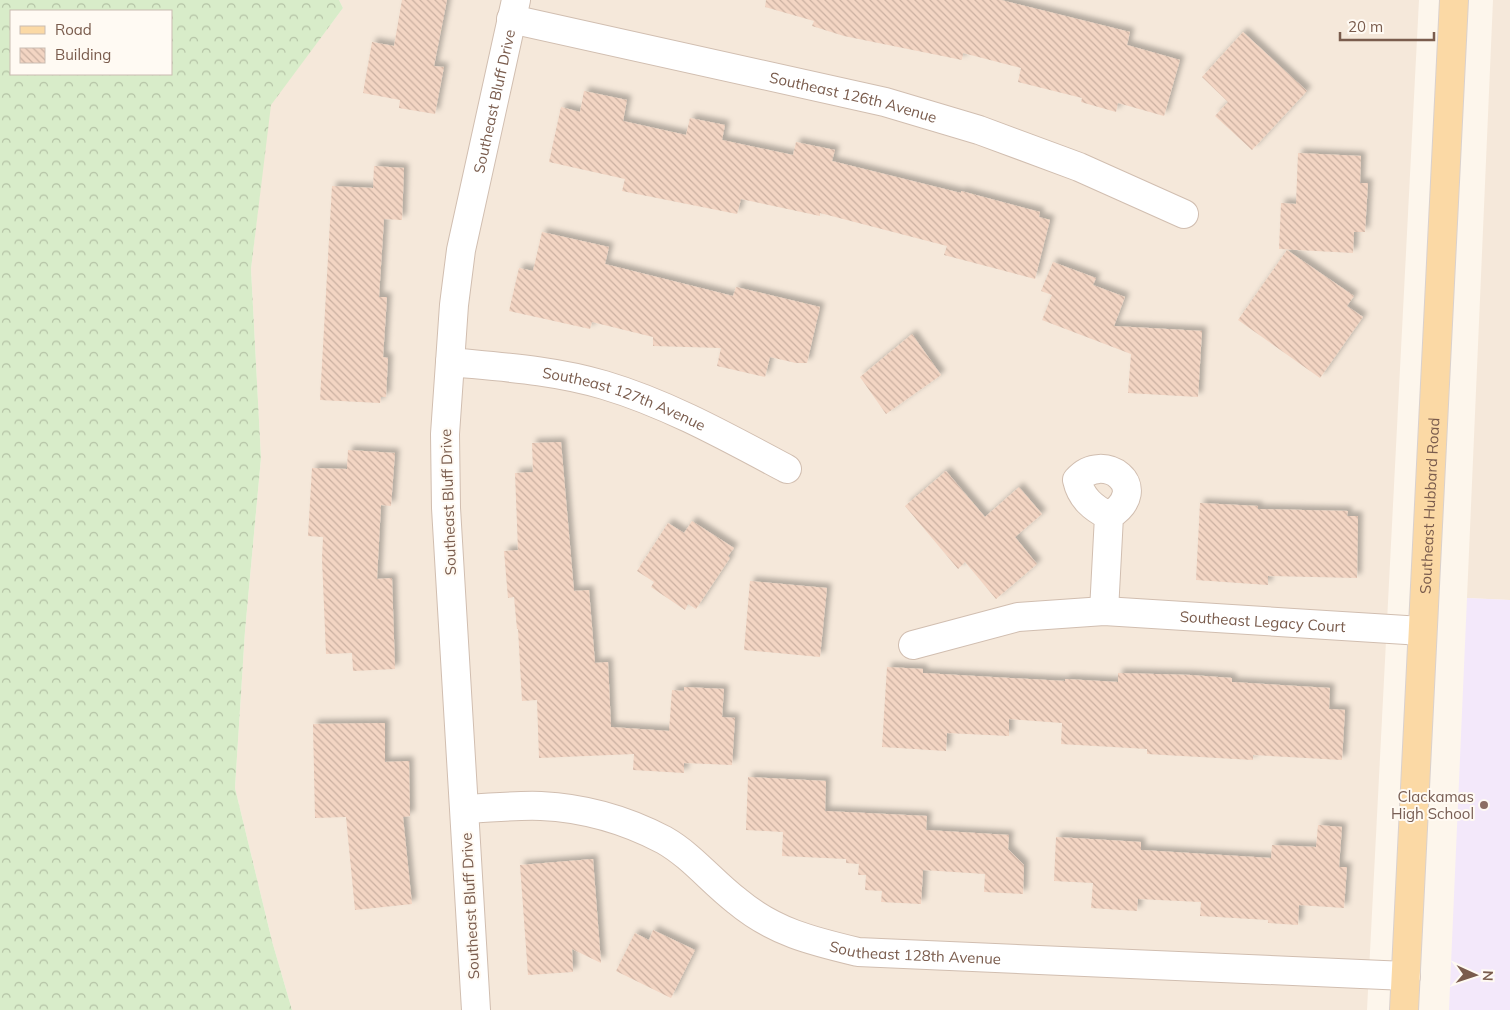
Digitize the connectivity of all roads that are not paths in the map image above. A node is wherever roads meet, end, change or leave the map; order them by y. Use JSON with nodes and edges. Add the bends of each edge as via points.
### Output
{"nodes":[{"id":1,"x":1454,"y":0,"type":"edge"},
{"id":2,"x":514,"y":10,"type":"edge"},
{"id":3,"x":1184,"y":214,"type":"dead end"},
{"id":4,"x":450,"y":362,"type":"junction"},
{"id":5,"x":787,"y":468,"type":"dead end"},
{"id":6,"x":1109,"y":516,"type":"dead end"},
{"id":7,"x":1104,"y":611,"type":"junction"},
{"id":8,"x":1422,"y":630,"type":"junction"},
{"id":9,"x":913,"y":645,"type":"dead end"},
{"id":10,"x":465,"y":809,"type":"junction"},
{"id":11,"x":1406,"y":976,"type":"junction"},
{"id":12,"x":476,"y":1010,"type":"edge"},
{"id":13,"x":1404,"y":1010,"type":"edge"}],
"edges":[{"from":1,"to":8,"type":"main road","name":"Southeast Hubbard Road"},
{"from":2,"to":3,"type":"street","name":"Southeast 126th Avenue","via":[[885,102],[979,130],[1078,167]]},
{"from":2,"to":4,"type":"street","name":"Southeast Bluff Drive","via":[[461,250]]},
{"from":4,"to":5,"type":"street","name":"Southeast 127th Avenue","via":[[552,372],[604,385],[654,402]]},
{"from":4,"to":10,"type":"street","name":"Southeast Bluff Drive","via":[[445,434],[446,508]]},
{"from":6,"to":7,"type":"street"},
{"from":7,"to":8,"type":"street","name":"Southeast Legacy Court"},
{"from":7,"to":9,"type":"street","name":"Southeast Legacy Court","via":[[1018,617]]},
{"from":8,"to":11,"type":"main road","name":"Southeast Hubbard Road"},
{"from":10,"to":11,"type":"street","name":"Southeast 128th Avenue","via":[[541,806],[593,812],[632,825],[666,841],[737,902],[774,926],[809,941],[858,952]]},
{"from":10,"to":12,"type":"street","name":"Southeast Bluff Drive"},
{"from":11,"to":13,"type":"main road","name":"Southeast Hubbard Road"}]}
